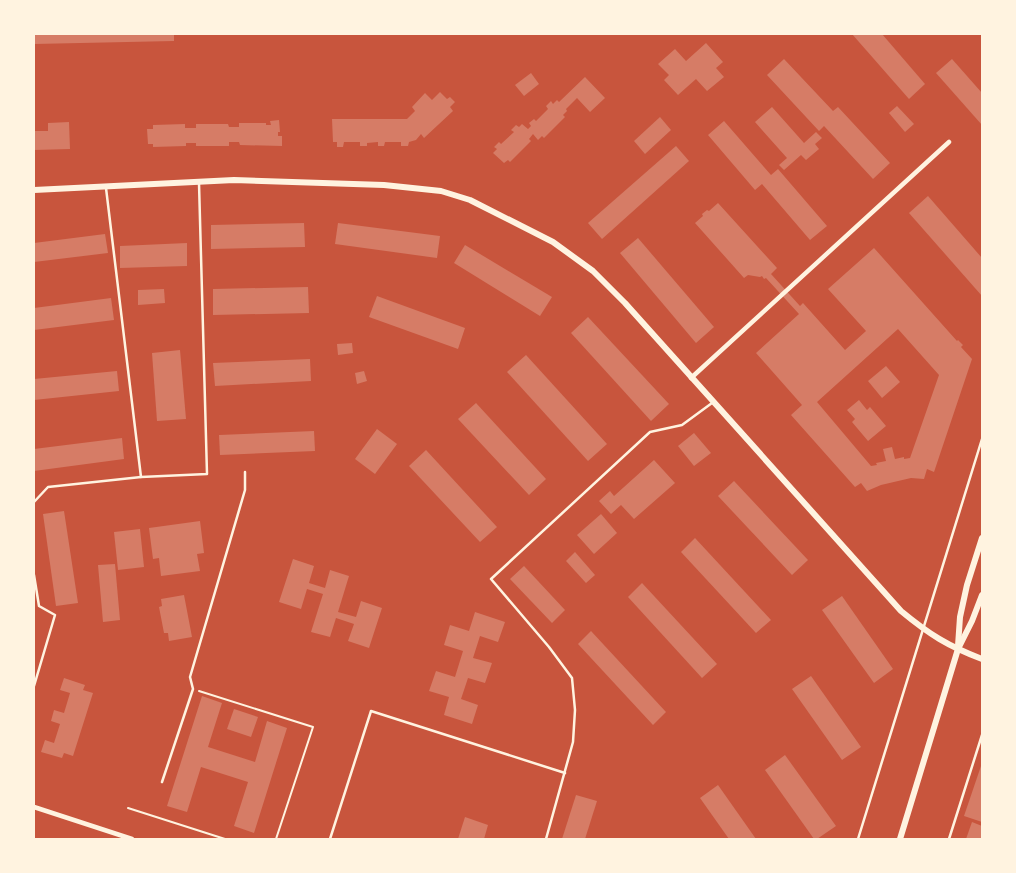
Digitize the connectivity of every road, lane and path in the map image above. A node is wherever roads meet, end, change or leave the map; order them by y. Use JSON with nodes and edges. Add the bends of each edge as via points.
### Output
{"nodes":[{"id":1,"x":949,"y":142,"type":"dead end"},
{"id":2,"x":199,"y":182,"type":"junction"},
{"id":3,"x":106,"y":186,"type":"junction"},
{"id":4,"x":34,"y":190,"type":"edge"},
{"id":5,"x":692,"y":378,"type":"junction"},
{"id":6,"x":713,"y":402,"type":"junction"},
{"id":7,"x":982,"y":439,"type":"edge"},
{"id":8,"x":244,"y":472,"type":"dead end"},
{"id":9,"x":141,"y":477,"type":"junction"},
{"id":10,"x":34,"y":502,"type":"edge"},
{"id":11,"x":982,"y":538,"type":"edge"},
{"id":12,"x":34,"y":575,"type":"edge"},
{"id":13,"x":982,"y":595,"type":"edge"},
{"id":14,"x":924,"y":630,"type":"junction"},
{"id":15,"x":958,"y":649,"type":"junction"},
{"id":16,"x":982,"y":659,"type":"edge"},
{"id":17,"x":34,"y":686,"type":"edge"},
{"id":18,"x":193,"y":689,"type":"junction"},
{"id":19,"x":982,"y":735,"type":"edge"},
{"id":20,"x":980,"y":746,"type":"edge"},
{"id":21,"x":565,"y":773,"type":"junction"},
{"id":22,"x":162,"y":782,"type":"dead end"},
{"id":23,"x":34,"y":807,"type":"edge"},
{"id":24,"x":128,"y":808,"type":"dead end"},
{"id":25,"x":132,"y":839,"type":"edge"},
{"id":26,"x":225,"y":839,"type":"edge"},
{"id":27,"x":276,"y":839,"type":"edge"},
{"id":28,"x":330,"y":839,"type":"edge"},
{"id":29,"x":546,"y":839,"type":"edge"},
{"id":30,"x":858,"y":839,"type":"edge"},
{"id":31,"x":900,"y":839,"type":"edge"},
{"id":32,"x":949,"y":839,"type":"edge"}],
"edges":[{"from":1,"to":5,"type":"street"},
{"from":2,"to":3,"type":"main road"},
{"from":2,"to":5,"type":"main road","via":[[234,180],[384,185],[441,191],[470,200],[552,242],[593,271]]},
{"from":2,"to":9,"type":"lane","via":[[207,474]]},
{"from":3,"to":4,"type":"main road"},
{"from":3,"to":9,"type":"lane"},
{"from":5,"to":6,"type":"main road"},
{"from":6,"to":14,"type":"main road","via":[[902,612]]},
{"from":6,"to":21,"type":"lane","via":[[682,425],[650,432],[491,579],[572,678],[574,734]]},
{"from":7,"to":14,"type":"lane"},
{"from":8,"to":18,"type":"lane","via":[[245,490],[190,677]]},
{"from":9,"to":10,"type":"lane","via":[[48,486]]},
{"from":11,"to":15,"type":"main road","via":[[960,618]]},
{"from":12,"to":17,"type":"lane","via":[[39,606],[55,616]]},
{"from":13,"to":15,"type":"main road"},
{"from":14,"to":15,"type":"main road"},
{"from":14,"to":30,"type":"lane"},
{"from":15,"to":16,"type":"main road"},
{"from":15,"to":31,"type":"main road"},
{"from":18,"to":22,"type":"lane"},
{"from":18,"to":27,"type":"path","via":[[313,727]]},
{"from":19,"to":20,"type":"lane"},
{"from":20,"to":32,"type":"lane"},
{"from":21,"to":28,"type":"lane","via":[[371,711]]},
{"from":21,"to":29,"type":"lane"},
{"from":23,"to":25,"type":"street"},
{"from":24,"to":26,"type":"path"}]}
